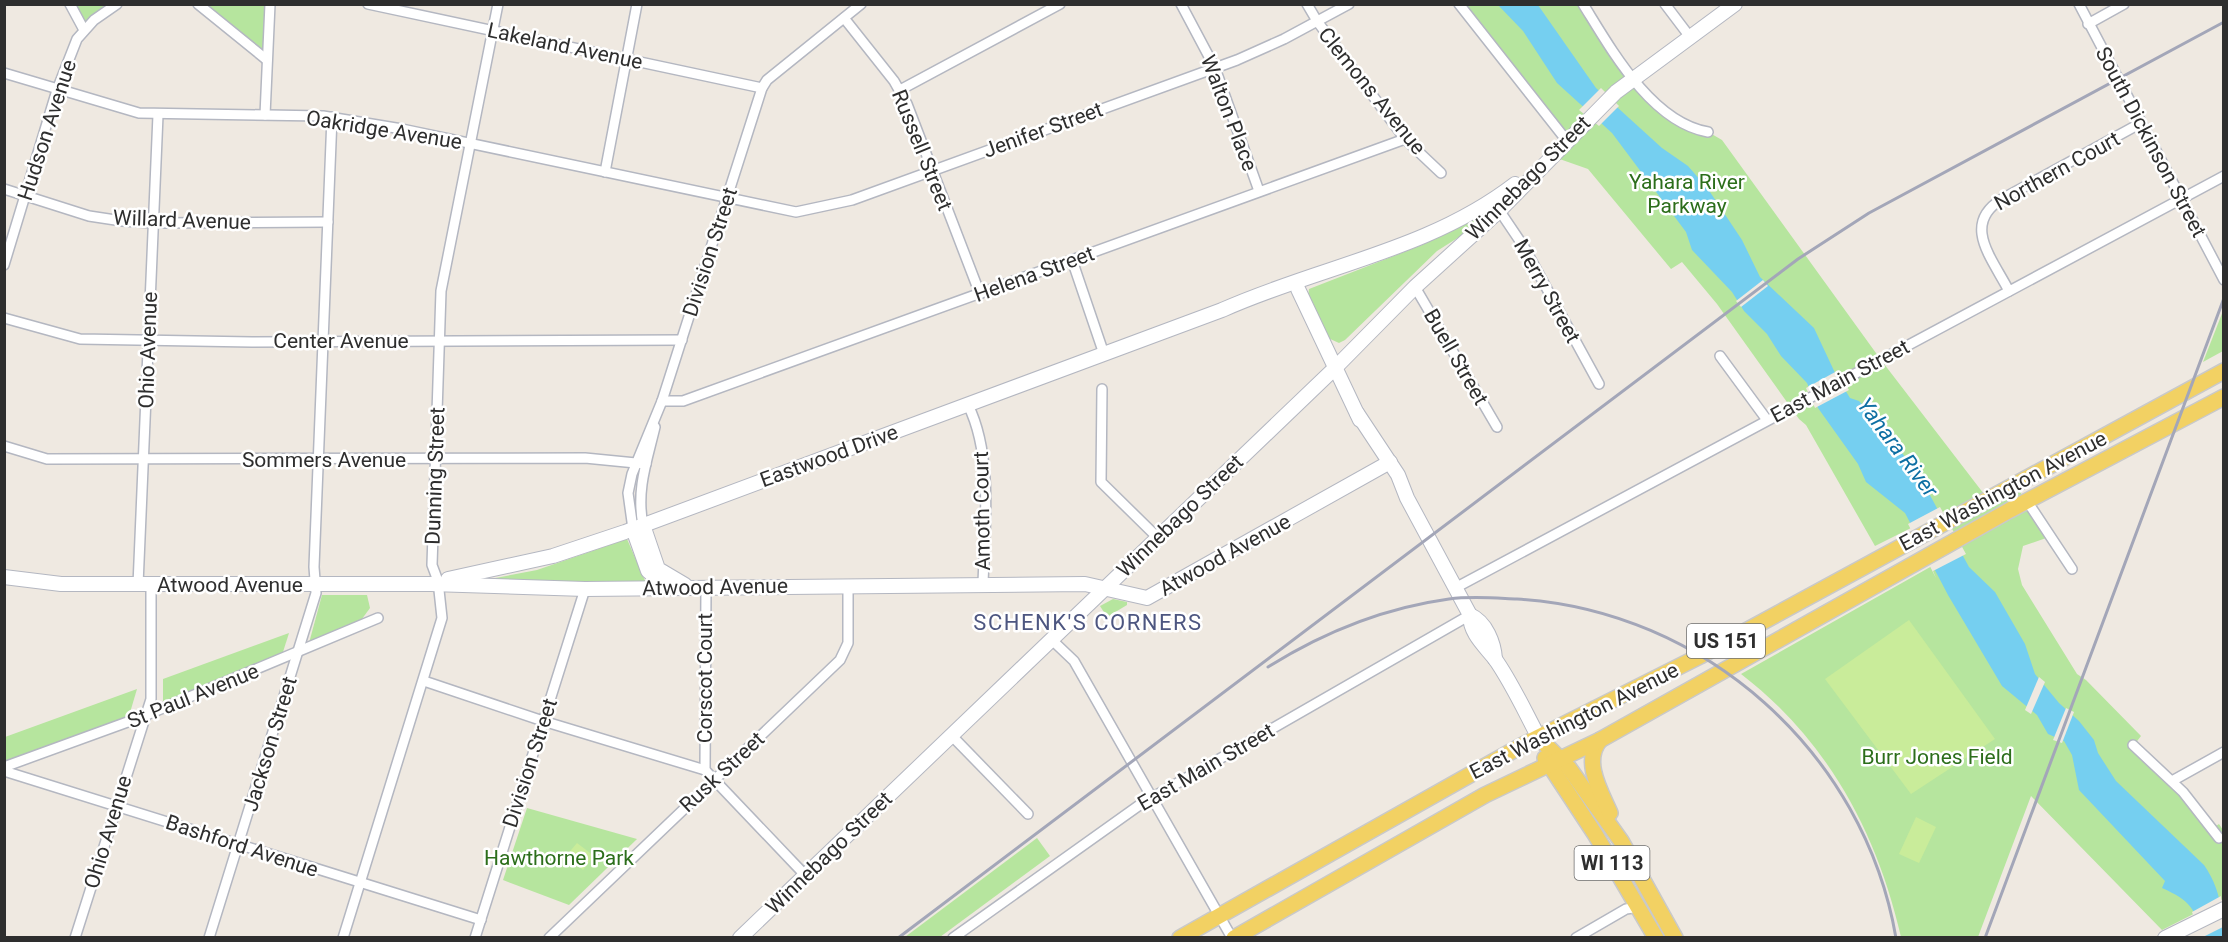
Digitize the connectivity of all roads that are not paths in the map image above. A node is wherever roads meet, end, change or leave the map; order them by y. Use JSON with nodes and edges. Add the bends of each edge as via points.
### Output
{"nodes":[{"id":1,"x":70,"y":4,"type":"edge"},
{"id":2,"x":117,"y":4,"type":"edge"},
{"id":3,"x":198,"y":4,"type":"edge"},
{"id":4,"x":270,"y":4,"type":"edge"},
{"id":5,"x":368,"y":4,"type":"edge"},
{"id":6,"x":498,"y":4,"type":"edge"},
{"id":7,"x":637,"y":4,"type":"edge"},
{"id":8,"x":861,"y":4,"type":"edge"},
{"id":9,"x":1060,"y":4,"type":"edge"},
{"id":10,"x":1181,"y":4,"type":"edge"},
{"id":11,"x":1307,"y":4,"type":"edge"},
{"id":12,"x":1349,"y":4,"type":"edge"},
{"id":13,"x":1459,"y":4,"type":"edge"},
{"id":14,"x":1583,"y":4,"type":"edge"},
{"id":15,"x":1665,"y":4,"type":"edge"},
{"id":16,"x":1735,"y":4,"type":"edge"},
{"id":17,"x":2079,"y":4,"type":"edge"},
{"id":18,"x":2124,"y":4,"type":"edge"},
{"id":19,"x":843,"y":18,"type":"junction"},
{"id":20,"x":1317,"y":21,"type":"junction"},
{"id":21,"x":2088,"y":24,"type":"junction"},
{"id":22,"x":84,"y":30,"type":"junction"},
{"id":23,"x":493,"y":31,"type":"junction"},
{"id":24,"x":1690,"y":37,"type":"junction"},
{"id":25,"x":627,"y":58,"type":"junction"},
{"id":26,"x":267,"y":60,"type":"junction"},
{"id":27,"x":1215,"y":68,"type":"junction"},
{"id":28,"x":4,"y":73,"type":"edge"},
{"id":29,"x":1631,"y":79,"type":"junction"},
{"id":30,"x":762,"y":88,"type":"junction"},
{"id":31,"x":57,"y":90,"type":"junction"},
{"id":32,"x":900,"y":90,"type":"junction"},
{"id":33,"x":158,"y":115,"type":"junction"},
{"id":34,"x":265,"y":115,"type":"junction"},
{"id":35,"x":332,"y":117,"type":"junction"},
{"id":36,"x":2141,"y":123,"type":"junction"},
{"id":37,"x":1708,"y":132,"type":"dead end"},
{"id":38,"x":1405,"y":139,"type":"junction"},
{"id":39,"x":1566,"y":141,"type":"junction"},
{"id":40,"x":470,"y":143,"type":"junction"},
{"id":41,"x":1547,"y":160,"type":"joint"},
{"id":42,"x":931,"y":170,"type":"junction"},
{"id":43,"x":604,"y":172,"type":"junction"},
{"id":44,"x":1441,"y":173,"type":"dead end"},
{"id":45,"x":2223,"y":176,"type":"edge"},
{"id":46,"x":4,"y":189,"type":"edge"},
{"id":47,"x":1259,"y":191,"type":"junction"},
{"id":48,"x":26,"y":195,"type":"junction"},
{"id":49,"x":727,"y":199,"type":"junction"},
{"id":50,"x":2181,"y":200,"type":"junction"},
{"id":51,"x":1496,"y":205,"type":"junction"},
{"id":52,"x":328,"y":222,"type":"junction"},
{"id":53,"x":154,"y":223,"type":"junction"},
{"id":54,"x":1368,"y":259,"type":"junction"},
{"id":55,"x":1072,"y":260,"type":"junction"},
{"id":56,"x":4,"y":265,"type":"edge"},
{"id":57,"x":2223,"y":280,"type":"edge"},
{"id":58,"x":1415,"y":287,"type":"junction"},
{"id":59,"x":1298,"y":289,"type":"junction"},
{"id":60,"x":2009,"y":291,"type":"junction"},
{"id":61,"x":980,"y":294,"type":"junction"},
{"id":62,"x":1222,"y":310,"type":"junction"},
{"id":63,"x":4,"y":318,"type":"edge"},
{"id":64,"x":323,"y":340,"type":"junction"},
{"id":65,"x":682,"y":340,"type":"junction"},
{"id":66,"x":149,"y":341,"type":"junction"},
{"id":67,"x":440,"y":341,"type":"junction"},
{"id":68,"x":1104,"y":354,"type":"junction"},
{"id":69,"x":1720,"y":356,"type":"dead end"},
{"id":70,"x":1334,"y":369,"type":"junction"},
{"id":71,"x":2223,"y":371,"type":"edge"},
{"id":72,"x":1599,"y":384,"type":"dead end"},
{"id":73,"x":1102,"y":389,"type":"dead end"},
{"id":74,"x":2223,"y":397,"type":"edge"},
{"id":75,"x":662,"y":401,"type":"junction"},
{"id":76,"x":968,"y":405,"type":"junction"},
{"id":77,"x":1767,"y":420,"type":"junction"},
{"id":78,"x":1497,"y":427,"type":"dead end"},
{"id":79,"x":4,"y":446,"type":"edge"},
{"id":80,"x":144,"y":459,"type":"junction"},
{"id":81,"x":318,"y":460,"type":"junction"},
{"id":82,"x":435,"y":460,"type":"junction"},
{"id":83,"x":641,"y":463,"type":"junction"},
{"id":84,"x":1386,"y":464,"type":"junction"},
{"id":85,"x":2027,"y":501,"type":"junction"},
{"id":86,"x":638,"y":527,"type":"junction"},
{"id":87,"x":1158,"y":538,"type":"junction"},
{"id":88,"x":2072,"y":569,"type":"dead end"},
{"id":89,"x":4,"y":577,"type":"edge"},
{"id":90,"x":436,"y":583,"type":"junction"},
{"id":91,"x":983,"y":583,"type":"junction"},
{"id":92,"x":145,"y":585,"type":"junction"},
{"id":93,"x":316,"y":585,"type":"junction"},
{"id":94,"x":682,"y":586,"type":"junction"},
{"id":95,"x":706,"y":586,"type":"junction"},
{"id":96,"x":848,"y":586,"type":"junction"},
{"id":97,"x":1106,"y":588,"type":"junction"},
{"id":98,"x":1457,"y":588,"type":"junction"},
{"id":99,"x":585,"y":589,"type":"junction"},
{"id":100,"x":1470,"y":615,"type":"junction"},
{"id":101,"x":378,"y":618,"type":"dead end"},
{"id":102,"x":1052,"y":640,"type":"junction"},
{"id":103,"x":300,"y":652,"type":"junction"},
{"id":104,"x":424,"y":681,"type":"junction"},
{"id":105,"x":144,"y":716,"type":"junction"},
{"id":106,"x":543,"y":721,"type":"junction"},
{"id":107,"x":952,"y":736,"type":"junction"},
{"id":108,"x":1539,"y":738,"type":"junction"},
{"id":109,"x":1600,"y":740,"type":"junction"},
{"id":110,"x":2133,"y":745,"type":"dead end"},
{"id":111,"x":2223,"y":752,"type":"edge"},
{"id":112,"x":1555,"y":762,"type":"junction"},
{"id":113,"x":4,"y":769,"type":"edge"},
{"id":114,"x":705,"y":770,"type":"junction"},
{"id":115,"x":713,"y":779,"type":"junction"},
{"id":116,"x":2172,"y":782,"type":"junction"},
{"id":117,"x":1152,"y":798,"type":"junction"},
{"id":118,"x":116,"y":806,"type":"junction"},
{"id":119,"x":1028,"y":814,"type":"dead end"},
{"id":120,"x":2219,"y":838,"type":"dead end"},
{"id":121,"x":1621,"y":841,"type":"junction"},
{"id":122,"x":238,"y":845,"type":"junction"},
{"id":123,"x":805,"y":875,"type":"junction"},
{"id":124,"x":360,"y":884,"type":"junction"},
{"id":125,"x":1652,"y":900,"type":"junction"},
{"id":126,"x":1638,"y":908,"type":"junction"},
{"id":127,"x":2223,"y":909,"type":"edge"},
{"id":128,"x":1219,"y":915,"type":"junction"},
{"id":129,"x":2223,"y":919,"type":"edge"},
{"id":130,"x":481,"y":920,"type":"junction"},
{"id":131,"x":2190,"y":933,"type":"edge"},
{"id":132,"x":75,"y":938,"type":"edge"},
{"id":133,"x":209,"y":938,"type":"edge"},
{"id":134,"x":343,"y":938,"type":"edge"},
{"id":135,"x":475,"y":938,"type":"edge"},
{"id":136,"x":549,"y":938,"type":"edge"},
{"id":137,"x":740,"y":938,"type":"edge"},
{"id":138,"x":953,"y":938,"type":"edge"},
{"id":139,"x":1180,"y":938,"type":"edge"},
{"id":140,"x":1233,"y":938,"type":"edge"},
{"id":141,"x":1576,"y":938,"type":"edge"},
{"id":142,"x":1656,"y":938,"type":"edge"},
{"id":143,"x":1675,"y":938,"type":"edge"},
{"id":144,"x":2165,"y":938,"type":"edge"}],
"edges":[{"from":1,"to":22,"type":"street"},
{"from":2,"to":22,"type":"street"},
{"from":3,"to":26,"type":"street"},
{"from":4,"to":26,"type":"street"},
{"from":5,"to":23,"type":"street","name":"Lakeland Avenue"},
{"from":6,"to":23,"type":"street","name":"Dunning Street"},
{"from":7,"to":25,"type":"street"},
{"from":8,"to":19,"type":"street"},
{"from":9,"to":32,"type":"street"},
{"from":10,"to":27,"type":"street","name":"Walton Place"},
{"from":11,"to":20,"type":"street","name":"Clemons Avenue"},
{"from":12,"to":20,"type":"street","name":"Jenifer Street"},
{"from":13,"to":39,"type":"street"},
{"from":14,"to":29,"type":"street"},
{"from":15,"to":24,"type":"street"},
{"from":16,"to":24,"type":"street","name":"Winnebago Street"},
{"from":17,"to":21,"type":"street","name":"South Dickinson Street"},
{"from":18,"to":21,"type":"street"},
{"from":19,"to":30,"type":"street"},
{"from":19,"to":32,"type":"street","name":"Russell Street"},
{"from":20,"to":27,"type":"street","name":"Jenifer Street"},
{"from":20,"to":38,"type":"street","name":"Clemons Avenue"},
{"from":21,"to":36,"type":"street","name":"South Dickinson Street"},
{"from":22,"to":31,"type":"street","name":"Hudson Avenue"},
{"from":23,"to":25,"type":"street","name":"Lakeland Avenue"},
{"from":23,"to":40,"type":"street","name":"Dunning Street"},
{"from":24,"to":29,"type":"street","name":"Winnebago Street"},
{"from":25,"to":30,"type":"street","name":"Lakeland Avenue"},
{"from":25,"to":43,"type":"street"},
{"from":26,"to":34,"type":"street"},
{"from":27,"to":42,"type":"street","name":"Jenifer Street"},
{"from":27,"to":47,"type":"street","name":"Walton Place"},
{"from":28,"to":31,"type":"street","name":"Oakridge Avenue"},
{"from":29,"to":37,"type":"street","via":[[1644,95],[1677,118]]},
{"from":29,"to":39,"type":"street","name":"Winnebago Street"},
{"from":30,"to":49,"type":"street","name":"Division Street"},
{"from":31,"to":33,"type":"street","name":"Oakridge Avenue"},
{"from":31,"to":48,"type":"street","name":"Hudson Avenue"},
{"from":32,"to":42,"type":"street","name":"Russell Street"},
{"from":33,"to":34,"type":"street","name":"Oakridge Avenue"},
{"from":33,"to":53,"type":"street","name":"Ohio Avenue"},
{"from":34,"to":35,"type":"street","name":"Oakridge Avenue"},
{"from":35,"to":40,"type":"street","name":"Oakridge Avenue"},
{"from":35,"to":52,"type":"street","name":"Jackson Street"},
{"from":36,"to":50,"type":"street","name":"South Dickinson Street"},
{"from":36,"to":60,"type":"street","name":"Northern Court","via":[[1985,212],[1981,236]]},
{"from":38,"to":44,"type":"street","name":"Clemons Avenue"},
{"from":38,"to":47,"type":"street","name":"Helena Street"},
{"from":39,"to":41,"type":"street","name":"Winnebago Street"},
{"from":40,"to":43,"type":"street","name":"Oakridge Avenue"},
{"from":40,"to":67,"type":"street","name":"Dunning Street","via":[[444,268]]},
{"from":41,"to":51,"type":"street","name":"Eastwood Drive"},
{"from":42,"to":49,"type":"street","name":"Jenifer Street","via":[[852,200],[796,212]]},
{"from":42,"to":61,"type":"street","name":"Russell Street"},
{"from":43,"to":49,"type":"street","name":"Oakridge Avenue"},
{"from":45,"to":50,"type":"street","name":"East Main Street"},
{"from":46,"to":48,"type":"street","name":"Willard Avenue"},
{"from":47,"to":55,"type":"street","name":"Helena Street"},
{"from":48,"to":53,"type":"street","name":"Willard Avenue","via":[[89,216]]},
{"from":48,"to":56,"type":"street","name":"Hudson Avenue"},
{"from":49,"to":65,"type":"street","name":"Division Street"},
{"from":50,"to":57,"type":"street","name":"South Dickinson Street"},
{"from":50,"to":60,"type":"street","name":"East Main Street"},
{"from":51,"to":54,"type":"street","name":"Eastwood Drive"},
{"from":51,"to":58,"type":"street","name":"Winnebago Street"},
{"from":51,"to":72,"type":"street","name":"Merry Street","via":[[1524,247]]},
{"from":52,"to":53,"type":"street","name":"Willard Avenue"},
{"from":52,"to":64,"type":"street","name":"Jackson Street"},
{"from":53,"to":66,"type":"street","name":"Ohio Avenue"},
{"from":54,"to":59,"type":"street","name":"Eastwood Drive"},
{"from":54,"to":62,"type":"street","name":"Eastwood Drive"},
{"from":55,"to":61,"type":"street","name":"Helena Street"},
{"from":55,"to":68,"type":"street"},
{"from":58,"to":70,"type":"street","name":"Winnebago Street"},
{"from":58,"to":78,"type":"street","name":"Buell Street"},
{"from":59,"to":62,"type":"street","name":"Eastwood Drive","via":[[1246,307]]},
{"from":59,"to":70,"type":"street"},
{"from":60,"to":77,"type":"street","name":"East Main Street"},
{"from":61,"to":75,"type":"street","name":"Helena Street","via":[[683,401]]},
{"from":62,"to":68,"type":"street","name":"Eastwood Drive"},
{"from":63,"to":66,"type":"street","name":"Center Avenue","via":[[73,338]]},
{"from":64,"to":66,"type":"street","name":"Center Avenue"},
{"from":64,"to":67,"type":"street","name":"Center Avenue"},
{"from":64,"to":81,"type":"street","name":"Jackson Street"},
{"from":65,"to":67,"type":"street","name":"Center Avenue"},
{"from":65,"to":75,"type":"street","name":"Division Street"},
{"from":66,"to":80,"type":"street","name":"Ohio Avenue"},
{"from":67,"to":82,"type":"street","name":"Dunning Street"},
{"from":68,"to":76,"type":"street","name":"Eastwood Drive"},
{"from":69,"to":77,"type":"street"},
{"from":70,"to":84,"type":"street"},
{"from":70,"to":87,"type":"street","name":"Winnebago Street"},
{"from":71,"to":108,"type":"main road","name":"East Washington Avenue","number":"US 151","via":[[1691,661]]},
{"from":73,"to":87,"type":"street","via":[[1101,482]]},
{"from":74,"to":85,"type":"main road","name":"East Washington Avenue","number":"US 151"},
{"from":75,"to":83,"type":"street","name":"Division Street"},
{"from":76,"to":86,"type":"street","name":"Eastwood Drive"},
{"from":76,"to":91,"type":"street","name":"Amoth Court","via":[[983,450]]},
{"from":77,"to":98,"type":"street","name":"East Main Street"},
{"from":79,"to":80,"type":"street","name":"Sommers Avenue","via":[[47,459]]},
{"from":80,"to":81,"type":"street","name":"Sommers Avenue"},
{"from":80,"to":92,"type":"street","name":"Ohio Avenue"},
{"from":81,"to":82,"type":"street","name":"Sommers Avenue"},
{"from":81,"to":93,"type":"street","name":"Jackson Street"},
{"from":82,"to":83,"type":"street","name":"Sommers Avenue","via":[[585,458]]},
{"from":82,"to":90,"type":"street","name":"Dunning Street","via":[[432,565]]},
{"from":83,"to":86,"type":"street","name":"Division Street"},
{"from":84,"to":97,"type":"street","name":"Atwood Avenue","via":[[1155,596],[1139,597]]},
{"from":84,"to":98,"type":"street"},
{"from":85,"to":88,"type":"street"},
{"from":85,"to":109,"type":"main road","name":"East Washington Avenue","number":"US 151"},
{"from":86,"to":90,"type":"street","name":"Eastwood Drive","via":[[553,556]]},
{"from":86,"to":94,"type":"street","name":"Division Street","via":[[658,570]]},
{"from":87,"to":97,"type":"street","name":"Winnebago Street"},
{"from":89,"to":92,"type":"street","name":"Atwood Avenue","via":[[61,584]]},
{"from":90,"to":93,"type":"street","name":"Atwood Avenue"},
{"from":90,"to":99,"type":"street","name":"Atwood Avenue"},
{"from":90,"to":104,"type":"street","name":"Dunning Street","via":[[442,618]]},
{"from":91,"to":96,"type":"street","name":"Atwood Avenue"},
{"from":91,"to":97,"type":"street","name":"Atwood Avenue","via":[[1085,584]]},
{"from":92,"to":93,"type":"street","name":"Atwood Avenue"},
{"from":92,"to":105,"type":"street","name":"Ohio Avenue","via":[[151,699]]},
{"from":93,"to":103,"type":"street","name":"Jackson Street","via":[[316,598]]},
{"from":94,"to":95,"type":"street","name":"Atwood Avenue"},
{"from":94,"to":99,"type":"street","name":"Atwood Avenue"},
{"from":95,"to":96,"type":"street","name":"Atwood Avenue"},
{"from":95,"to":114,"type":"street","name":"Corscot Court"},
{"from":96,"to":115,"type":"street","name":"Rusk Street","via":[[848,643],[844,654]]},
{"from":97,"to":102,"type":"street","name":"Winnebago Street"},
{"from":98,"to":100,"type":"street"},
{"from":99,"to":106,"type":"street","name":"Division Street"},
{"from":100,"to":108,"type":"street","via":[[1492,640],[1495,659]]},
{"from":100,"to":117,"type":"street","name":"East Main Street"},
{"from":101,"to":103,"type":"street","name":"St Paul Avenue"},
{"from":102,"to":107,"type":"street","name":"Winnebago Street"},
{"from":102,"to":117,"type":"street","via":[[1074,661]]},
{"from":103,"to":105,"type":"street","name":"St Paul Avenue"},
{"from":103,"to":122,"type":"street","name":"Jackson Street"},
{"from":104,"to":106,"type":"street"},
{"from":104,"to":124,"type":"street","name":"Dunning Street"},
{"from":105,"to":113,"type":"street","name":"St Paul Avenue"},
{"from":105,"to":118,"type":"street","name":"Ohio Avenue"},
{"from":106,"to":114,"type":"street"},
{"from":106,"to":130,"type":"street","name":"Division Street"},
{"from":107,"to":119,"type":"street"},
{"from":107,"to":123,"type":"street","name":"Winnebago Street"},
{"from":108,"to":112,"type":"main road","number":"WI 113","via":[[1542,753]]},
{"from":108,"to":128,"type":"main road","name":"East Washington Avenue","number":"US 151"},
{"from":109,"to":112,"type":"main road","name":"East Washington Avenue","number":"US 151"},
{"from":109,"to":121,"type":"main road","via":[[1592,753],[1593,766]]},
{"from":110,"to":116,"type":"street"},
{"from":111,"to":116,"type":"street"},
{"from":112,"to":121,"type":"main road","number":"WI 113"},
{"from":112,"to":126,"type":"main road","number":"WI 113"},
{"from":112,"to":140,"type":"main road","name":"East Washington Avenue","number":"US 151","via":[[1485,795]]},
{"from":113,"to":118,"type":"street","name":"Bashford Avenue"},
{"from":114,"to":115,"type":"street"},
{"from":115,"to":123,"type":"street"},
{"from":115,"to":136,"type":"street","name":"Rusk Street"},
{"from":116,"to":120,"type":"street"},
{"from":117,"to":128,"type":"street"},
{"from":117,"to":138,"type":"street","name":"East Main Street"},
{"from":118,"to":122,"type":"street","name":"Bashford Avenue"},
{"from":118,"to":132,"type":"street","name":"Ohio Avenue"},
{"from":121,"to":125,"type":"main road","number":"WI 113"},
{"from":122,"to":124,"type":"street","name":"Bashford Avenue"},
{"from":122,"to":133,"type":"street","name":"Jackson Street"},
{"from":123,"to":137,"type":"street","name":"Winnebago Street"},
{"from":124,"to":130,"type":"street","name":"Bashford Avenue"},
{"from":124,"to":134,"type":"street","name":"Dunning Street"},
{"from":125,"to":126,"type":"street"},
{"from":125,"to":143,"type":"main road","number":"WI 113"},
{"from":126,"to":141,"type":"street","via":[[1626,909]]},
{"from":126,"to":142,"type":"main road","number":"WI 113"},
{"from":127,"to":131,"type":"street"},
{"from":128,"to":139,"type":"main road","name":"East Washington Avenue","number":"US 151"},
{"from":128,"to":140,"type":"street"},
{"from":129,"to":131,"type":"street"},
{"from":130,"to":135,"type":"street","name":"Division Street"},
{"from":131,"to":144,"type":"street"}]}
